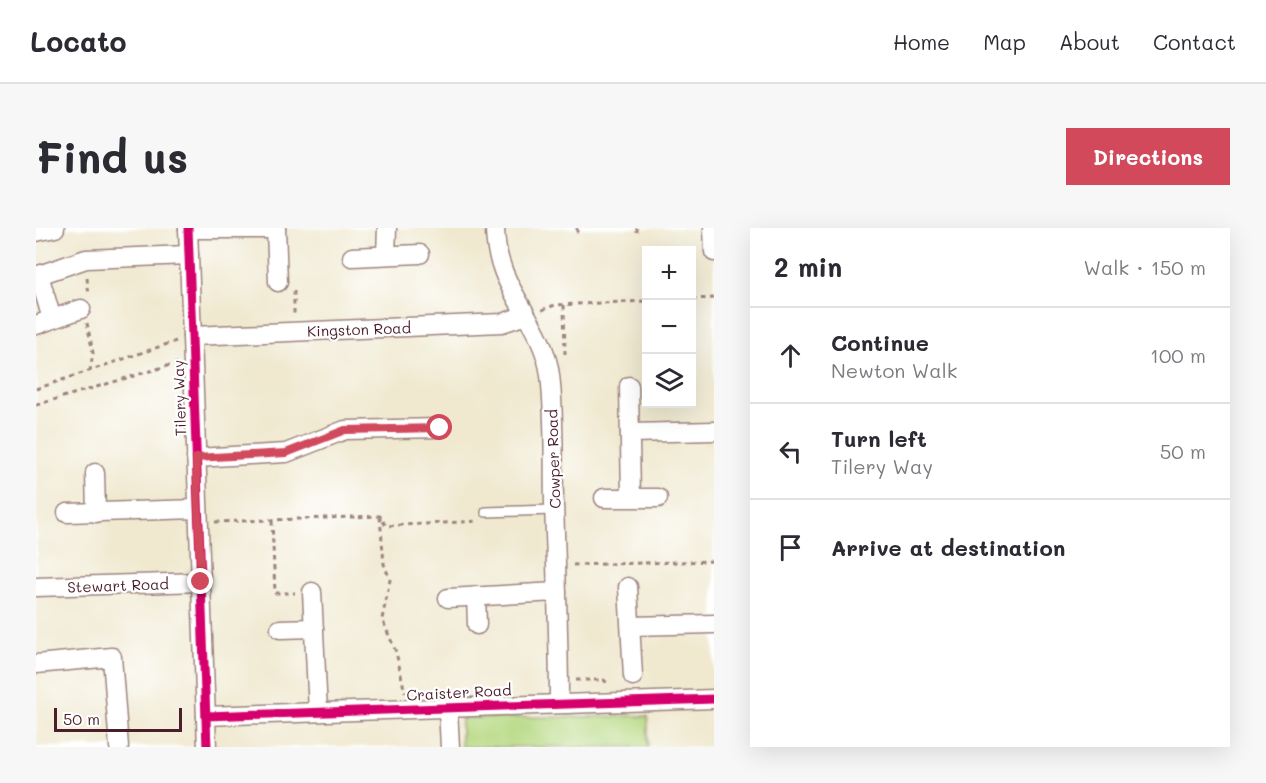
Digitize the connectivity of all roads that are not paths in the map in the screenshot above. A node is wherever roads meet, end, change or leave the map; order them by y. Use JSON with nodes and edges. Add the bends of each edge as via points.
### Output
{"nodes":[{"id":1,"x":55,"y":228,"type":"edge"},
{"id":2,"x":188,"y":228,"type":"edge"},
{"id":3,"x":276,"y":228,"type":"edge"},
{"id":4,"x":387,"y":228,"type":"edge"},
{"id":5,"x":495,"y":228,"type":"edge"},
{"id":6,"x":713,"y":228,"type":"edge"},
{"id":7,"x":36,"y":232,"type":"edge"},
{"id":8,"x":714,"y":252,"type":"edge"},
{"id":9,"x":420,"y":254,"type":"dead end"},
{"id":10,"x":189,"y":255,"type":"junction"},
{"id":11,"x":386,"y":255,"type":"junction"},
{"id":12,"x":352,"y":256,"type":"dead end"},
{"id":13,"x":37,"y":275,"type":"edge"},
{"id":14,"x":278,"y":282,"type":"dead end"},
{"id":15,"x":81,"y":309,"type":"dead end"},
{"id":16,"x":526,"y":315,"type":"junction"},
{"id":17,"x":44,"y":322,"type":"edge"},
{"id":18,"x":192,"y":336,"type":"junction"},
{"id":19,"x":628,"y":386,"type":"dead end"},
{"id":20,"x":440,"y":428,"type":"dead end"},
{"id":21,"x":714,"y":431,"type":"edge"},
{"id":22,"x":630,"y":433,"type":"junction"},
{"id":23,"x":196,"y":458,"type":"junction"},
{"id":24,"x":95,"y":473,"type":"dead end"},
{"id":25,"x":631,"y":497,"type":"junction"},
{"id":26,"x":604,"y":498,"type":"dead end"},
{"id":27,"x":658,"y":498,"type":"dead end"},
{"id":28,"x":555,"y":510,"type":"junction"},
{"id":29,"x":486,"y":512,"type":"road end"},
{"id":30,"x":67,"y":513,"type":"dead end"},
{"id":31,"x":96,"y":513,"type":"junction"},
{"id":32,"x":198,"y":516,"type":"junction"},
{"id":33,"x":201,"y":582,"type":"junction"},
{"id":34,"x":36,"y":587,"type":"edge"},
{"id":35,"x":628,"y":587,"type":"dead end"},
{"id":36,"x":312,"y":592,"type":"road end"},
{"id":37,"x":557,"y":592,"type":"junction"},
{"id":38,"x":476,"y":596,"type":"junction"},
{"id":39,"x":448,"y":598,"type":"dead end"},
{"id":40,"x":714,"y":624,"type":"edge"},
{"id":41,"x":477,"y":625,"type":"dead end"},
{"id":42,"x":631,"y":626,"type":"junction"},
{"id":43,"x":314,"y":628,"type":"junction"},
{"id":44,"x":280,"y":629,"type":"dead end"},
{"id":45,"x":36,"y":664,"type":"edge"},
{"id":46,"x":633,"y":675,"type":"dead end"},
{"id":47,"x":714,"y":699,"type":"edge"},
{"id":48,"x":559,"y":702,"type":"junction"},
{"id":49,"x":448,"y":709,"type":"junction"},
{"id":50,"x":318,"y":712,"type":"junction"},
{"id":51,"x":206,"y":716,"type":"junction"},
{"id":52,"x":119,"y":747,"type":"edge"},
{"id":53,"x":207,"y":747,"type":"edge"},
{"id":54,"x":450,"y":747,"type":"edge"}],
"edges":[{"from":1,"to":7,"type":"street"},
{"from":2,"to":3,"type":"street"},
{"from":2,"to":10,"type":"street","name":"Tilery Way"},
{"from":3,"to":14,"type":"street"},
{"from":4,"to":11,"type":"street"},
{"from":5,"to":16,"type":"street","name":"Cowper Road","via":[[495,251],[501,268]]},
{"from":6,"to":8,"type":"street"},
{"from":9,"to":11,"type":"street"},
{"from":10,"to":13,"type":"street","via":[[86,259]]},
{"from":10,"to":18,"type":"street","name":"Tilery Way"},
{"from":11,"to":12,"type":"street"},
{"from":13,"to":17,"type":"street"},
{"from":15,"to":17,"type":"street"},
{"from":16,"to":18,"type":"street","name":"Kingston Road","via":[[502,323]]},
{"from":16,"to":28,"type":"street","name":"Cowper Road","via":[[542,347],[549,373]]},
{"from":18,"to":23,"type":"street","name":"Tilery Way"},
{"from":19,"to":22,"type":"street"},
{"from":20,"to":23,"type":"street","via":[[345,430],[286,453]]},
{"from":21,"to":22,"type":"street"},
{"from":22,"to":25,"type":"street"},
{"from":23,"to":32,"type":"street","name":"Tilery Way"},
{"from":24,"to":31,"type":"street"},
{"from":25,"to":26,"type":"street"},
{"from":25,"to":27,"type":"street"},
{"from":28,"to":29,"type":"lane"},
{"from":28,"to":37,"type":"street","name":"Cowper Road"},
{"from":30,"to":31,"type":"street"},
{"from":31,"to":32,"type":"street"},
{"from":32,"to":33,"type":"street","name":"Tilery Way"},
{"from":33,"to":34,"type":"street","name":"Stewart Road"},
{"from":33,"to":51,"type":"street","name":"Tilery Way"},
{"from":35,"to":42,"type":"street"},
{"from":36,"to":43,"type":"street"},
{"from":37,"to":38,"type":"street"},
{"from":37,"to":48,"type":"street","name":"Cowper Road"},
{"from":38,"to":39,"type":"street"},
{"from":38,"to":41,"type":"street"},
{"from":40,"to":42,"type":"street"},
{"from":42,"to":46,"type":"street"},
{"from":43,"to":44,"type":"street"},
{"from":43,"to":50,"type":"street"},
{"from":45,"to":52,"type":"street","via":[[112,657]]},
{"from":47,"to":48,"type":"street","name":"Craister Road"},
{"from":48,"to":49,"type":"street","name":"Craister Road"},
{"from":49,"to":50,"type":"street","name":"Craister Road"},
{"from":49,"to":54,"type":"street"},
{"from":50,"to":51,"type":"street","name":"Craister Road"},
{"from":51,"to":53,"type":"street","name":"Tilery Way"}]}
